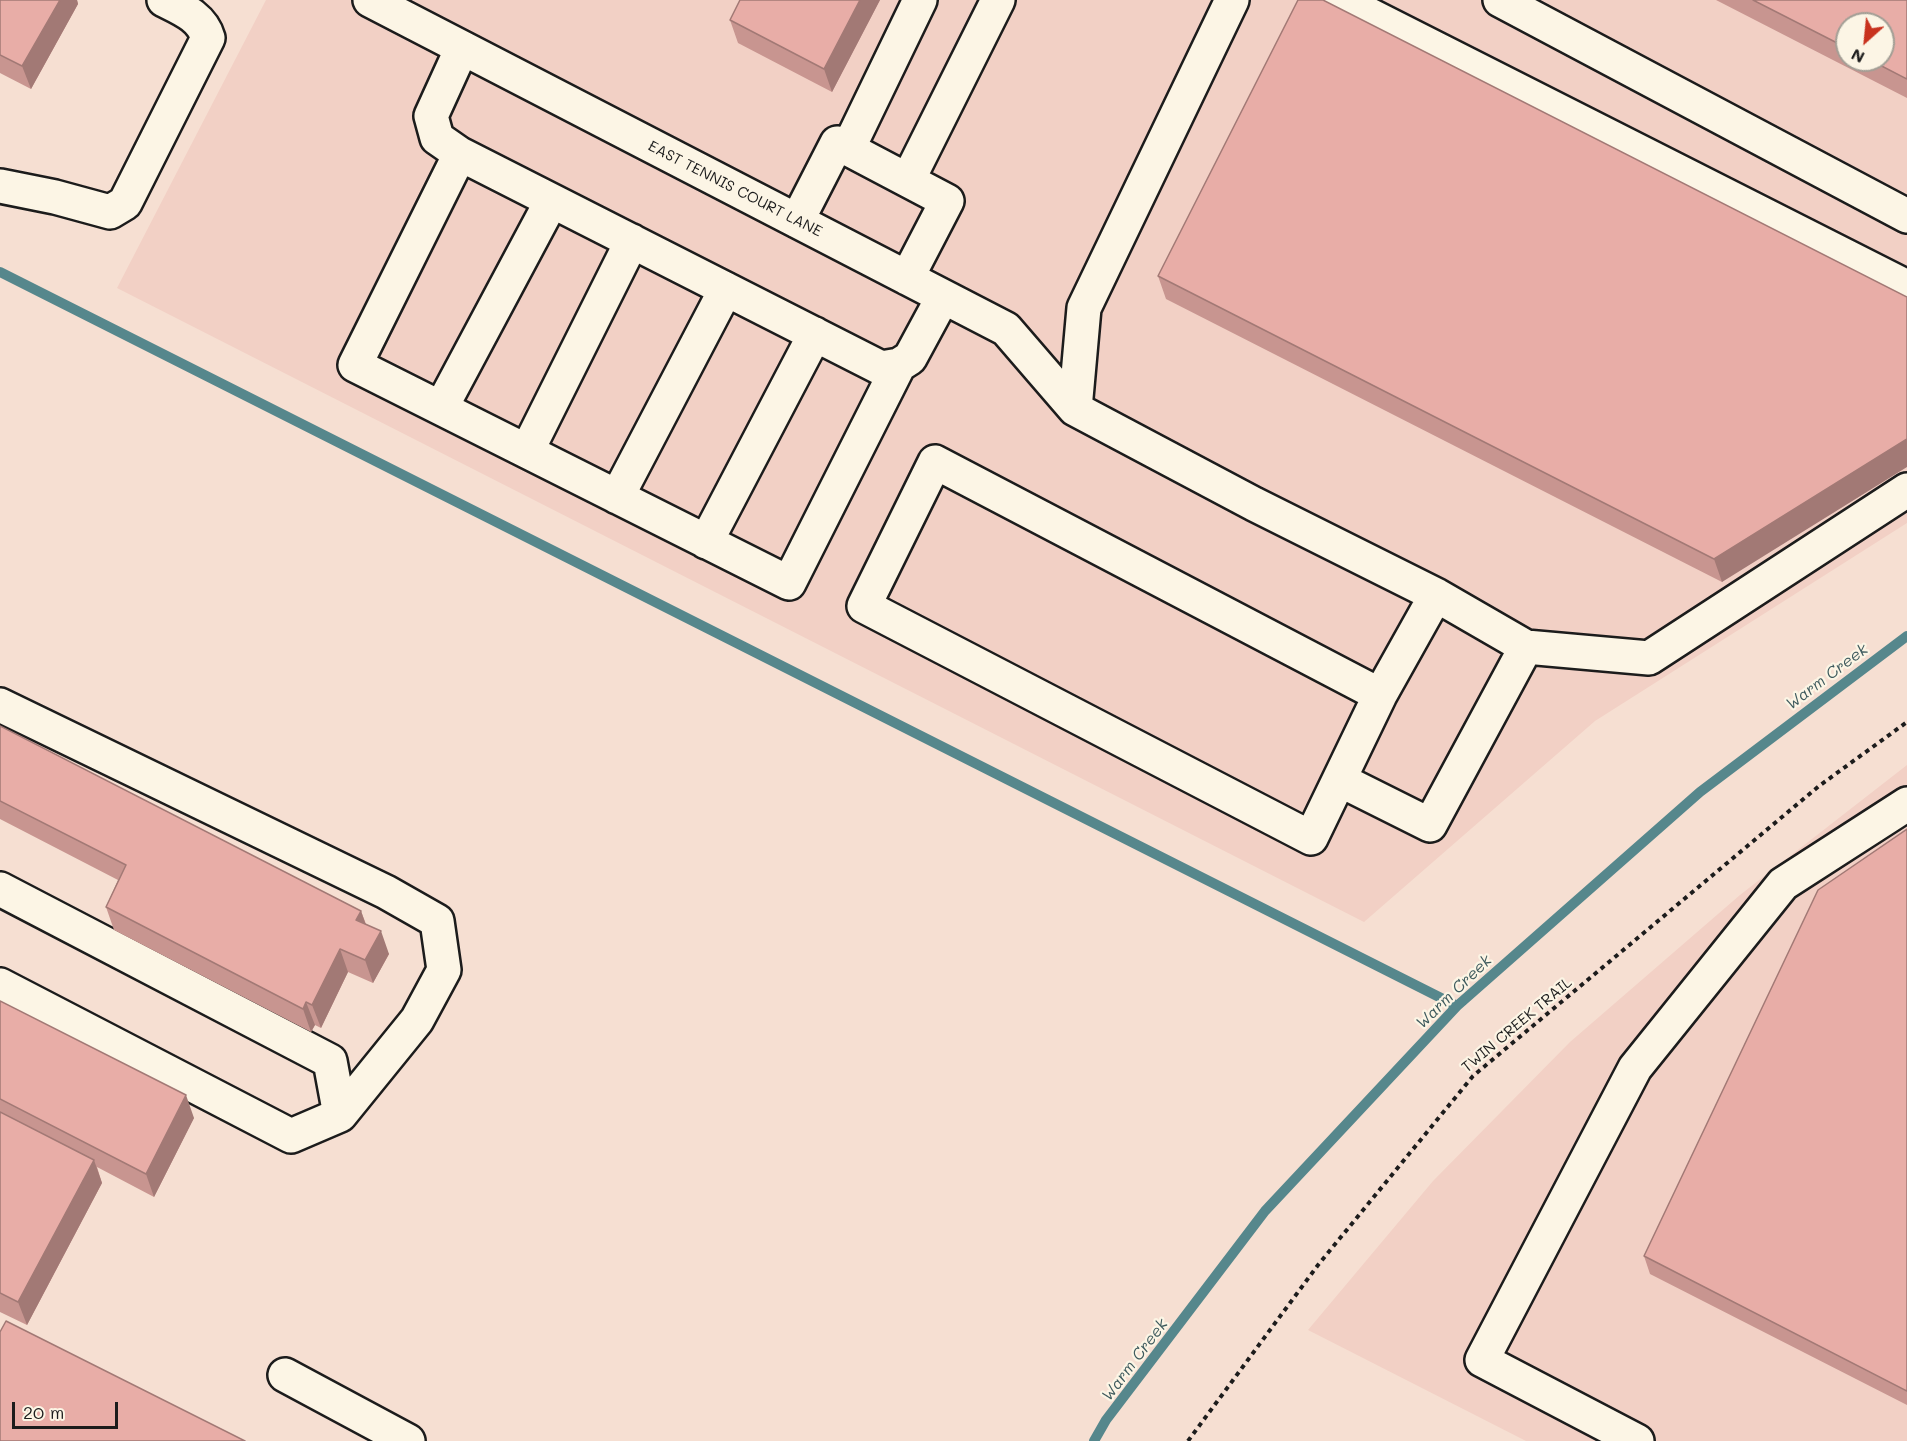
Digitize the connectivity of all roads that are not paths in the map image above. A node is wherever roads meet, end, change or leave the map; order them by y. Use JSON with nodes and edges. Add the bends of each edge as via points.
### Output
{"nodes":[{"id":1,"x":164,"y":0,"type":"edge"},
{"id":2,"x":370,"y":0,"type":"edge"},
{"id":3,"x":920,"y":0,"type":"edge"},
{"id":4,"x":998,"y":0,"type":"edge"},
{"id":5,"x":1232,"y":0,"type":"edge"},
{"id":6,"x":1340,"y":0,"type":"edge"},
{"id":7,"x":1500,"y":0,"type":"edge"},
{"id":8,"x":462,"y":48,"type":"junction"},
{"id":9,"x":848,"y":149,"type":"junction"},
{"id":10,"x":460,"y":154,"type":"junction"},
{"id":11,"x":908,"y":180,"type":"junction"},
{"id":12,"x":0,"y":186,"type":"edge"},
{"id":13,"x":551,"y":202,"type":"junction"},
{"id":14,"x":1907,"y":216,"type":"edge"},
{"id":15,"x":797,"y":221,"type":"junction"},
{"id":16,"x":632,"y":241,"type":"junction"},
{"id":17,"x":906,"y":278,"type":"junction"},
{"id":18,"x":1907,"y":287,"type":"edge"},
{"id":19,"x":726,"y":289,"type":"junction"},
{"id":20,"x":943,"y":297,"type":"junction"},
{"id":21,"x":815,"y":334,"type":"junction"},
{"id":22,"x":899,"y":365,"type":"junction"},
{"id":23,"x":441,"y":408,"type":"junction"},
{"id":24,"x":1075,"y":409,"type":"junction"},
{"id":25,"x":527,"y":451,"type":"junction"},
{"id":26,"x":1907,"y":490,"type":"edge"},
{"id":27,"x":617,"y":497,"type":"junction"},
{"id":28,"x":706,"y":542,"type":"junction"},
{"id":29,"x":1436,"y":595,"type":"junction"},
{"id":30,"x":1526,"y":647,"type":"junction"},
{"id":31,"x":1380,"y":695,"type":"junction"},
{"id":32,"x":0,"y":705,"type":"edge"},
{"id":33,"x":1340,"y":780,"type":"junction"},
{"id":34,"x":1907,"y":804,"type":"edge"},
{"id":35,"x":0,"y":889,"type":"edge"},
{"id":36,"x":0,"y":985,"type":"edge"},
{"id":37,"x":340,"y":1115,"type":"junction"},
{"id":38,"x":285,"y":1375,"type":"dead end"},
{"id":39,"x":408,"y":1441,"type":"edge"},
{"id":40,"x":1637,"y":1441,"type":"edge"}],
"edges":[{"from":1,"to":12,"type":"street","via":[[205,26],[208,38],[125,202],[110,212]]},
{"from":2,"to":8,"type":"street","name":"EAST TENNIS COURT LANE"},
{"from":3,"to":9,"type":"street"},
{"from":4,"to":11,"type":"street"},
{"from":5,"to":24,"type":"street","via":[[1084,308]]},
{"from":6,"to":18,"type":"street"},
{"from":7,"to":14,"type":"street"},
{"from":8,"to":10,"type":"street","via":[[431,116],[437,138]]},
{"from":8,"to":15,"type":"street","name":"EAST TENNIS COURT LANE"},
{"from":9,"to":11,"type":"street"},
{"from":9,"to":15,"type":"street","via":[[837,143]]},
{"from":10,"to":13,"type":"street"},
{"from":10,"to":23,"type":"street","via":[[355,365]]},
{"from":11,"to":17,"type":"street","via":[[947,201]]},
{"from":13,"to":16,"type":"street"},
{"from":13,"to":23,"type":"street"},
{"from":15,"to":17,"type":"street","name":"EAST TENNIS COURT LANE"},
{"from":16,"to":19,"type":"street"},
{"from":16,"to":25,"type":"street"},
{"from":17,"to":20,"type":"street","name":"EAST TENNIS COURT LANE"},
{"from":19,"to":21,"type":"street"},
{"from":19,"to":27,"type":"street"},
{"from":20,"to":22,"type":"street","via":[[910,358]]},
{"from":20,"to":24,"type":"street","name":"EAST TENNIS COURT LANE","via":[[1006,329]]},
{"from":21,"to":22,"type":"street","via":[[881,368]]},
{"from":21,"to":28,"type":"street"},
{"from":22,"to":28,"type":"street","via":[[789,584]]},
{"from":23,"to":25,"type":"street"},
{"from":24,"to":29,"type":"street"},
{"from":25,"to":27,"type":"street"},
{"from":26,"to":30,"type":"street","via":[[1649,658]]},
{"from":27,"to":28,"type":"street"},
{"from":29,"to":30,"type":"street"},
{"from":29,"to":31,"type":"street"},
{"from":30,"to":33,"type":"street","via":[[1430,825]]},
{"from":31,"to":33,"type":"street"},
{"from":31,"to":33,"type":"street","via":[[935,462],[864,606],[1311,838]]},
{"from":32,"to":37,"type":"street","via":[[386,892],[437,921],[444,970],[417,1020]]},
{"from":34,"to":40,"type":"street","via":[[1783,884],[1635,1068],[1482,1360]]},
{"from":35,"to":37,"type":"street","via":[[330,1061]]},
{"from":36,"to":37,"type":"street","via":[[291,1136]]},
{"from":38,"to":39,"type":"street"}]}
